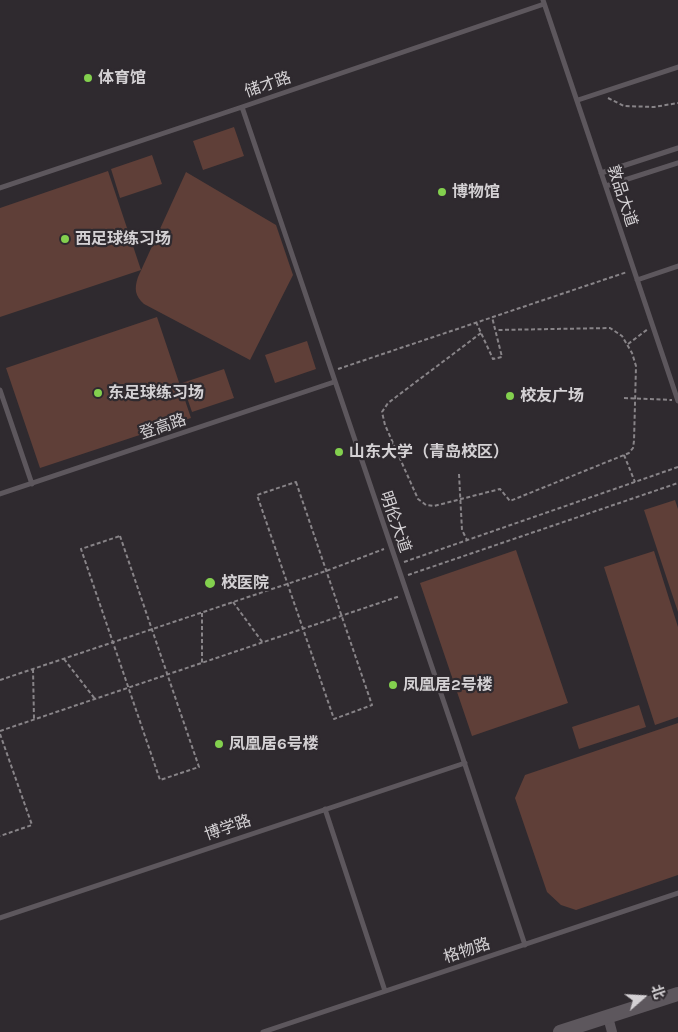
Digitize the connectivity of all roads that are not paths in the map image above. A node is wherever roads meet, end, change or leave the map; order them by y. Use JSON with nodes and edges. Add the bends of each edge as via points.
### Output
{"nodes":[{"id":1,"x":544,"y":2,"type":"edge"},
{"id":2,"x":678,"y":67,"type":"edge"},
{"id":3,"x":578,"y":100,"type":"junction"},
{"id":4,"x":242,"y":108,"type":"junction"},
{"id":5,"x":678,"y":148,"type":"edge"},
{"id":6,"x":678,"y":162,"type":"edge"},
{"id":7,"x":602,"y":173,"type":"junction"},
{"id":8,"x":606,"y":186,"type":"junction"},
{"id":9,"x":0,"y":188,"type":"edge"},
{"id":10,"x":678,"y":266,"type":"edge"},
{"id":11,"x":637,"y":280,"type":"junction"},
{"id":12,"x":334,"y":382,"type":"junction"},
{"id":13,"x":0,"y":390,"type":"edge"},
{"id":14,"x":678,"y":400,"type":"edge"},
{"id":15,"x":32,"y":484,"type":"junction"},
{"id":16,"x":0,"y":494,"type":"edge"},
{"id":17,"x":465,"y":763,"type":"junction"},
{"id":18,"x":325,"y":809,"type":"junction"},
{"id":19,"x":678,"y":893,"type":"edge"},
{"id":20,"x":0,"y":918,"type":"edge"},
{"id":21,"x":525,"y":945,"type":"junction"},
{"id":22,"x":385,"y":990,"type":"junction"},
{"id":23,"x":678,"y":994,"type":"edge"},
{"id":24,"x":608,"y":1017,"type":"junction"},
{"id":25,"x":263,"y":1032,"type":"edge"},
{"id":26,"x":560,"y":1032,"type":"edge"},
{"id":27,"x":612,"y":1032,"type":"edge"}],
"edges":[{"from":1,"to":3,"type":"lane","name":"敦品大道"},
{"from":1,"to":4,"type":"lane","name":"储才路"},
{"from":2,"to":3,"type":"lane"},
{"from":3,"to":7,"type":"lane","name":"敦品大道"},
{"from":4,"to":9,"type":"lane","name":"储才路"},
{"from":4,"to":12,"type":"lane","name":"明伦大道"},
{"from":5,"to":7,"type":"lane"},
{"from":6,"to":8,"type":"lane"},
{"from":7,"to":8,"type":"lane","name":"敦品大道"},
{"from":8,"to":11,"type":"lane","name":"敦品大道"},
{"from":10,"to":11,"type":"lane"},
{"from":11,"to":14,"type":"lane","name":"敦品大道"},
{"from":12,"to":15,"type":"lane","name":"登高路"},
{"from":12,"to":17,"type":"lane","name":"明伦大道"},
{"from":13,"to":15,"type":"lane"},
{"from":15,"to":16,"type":"lane","name":"登高路"},
{"from":17,"to":18,"type":"lane","name":"博学路"},
{"from":17,"to":21,"type":"lane","name":"明伦大道"},
{"from":18,"to":20,"type":"lane","name":"博学路"},
{"from":18,"to":22,"type":"lane"},
{"from":19,"to":21,"type":"lane","name":"格物路"},
{"from":21,"to":22,"type":"lane","name":"格物路"},
{"from":22,"to":25,"type":"lane","name":"格物路"},
{"from":23,"to":24,"type":"main road"},
{"from":24,"to":26,"type":"main road"},
{"from":24,"to":27,"type":"street"}]}
